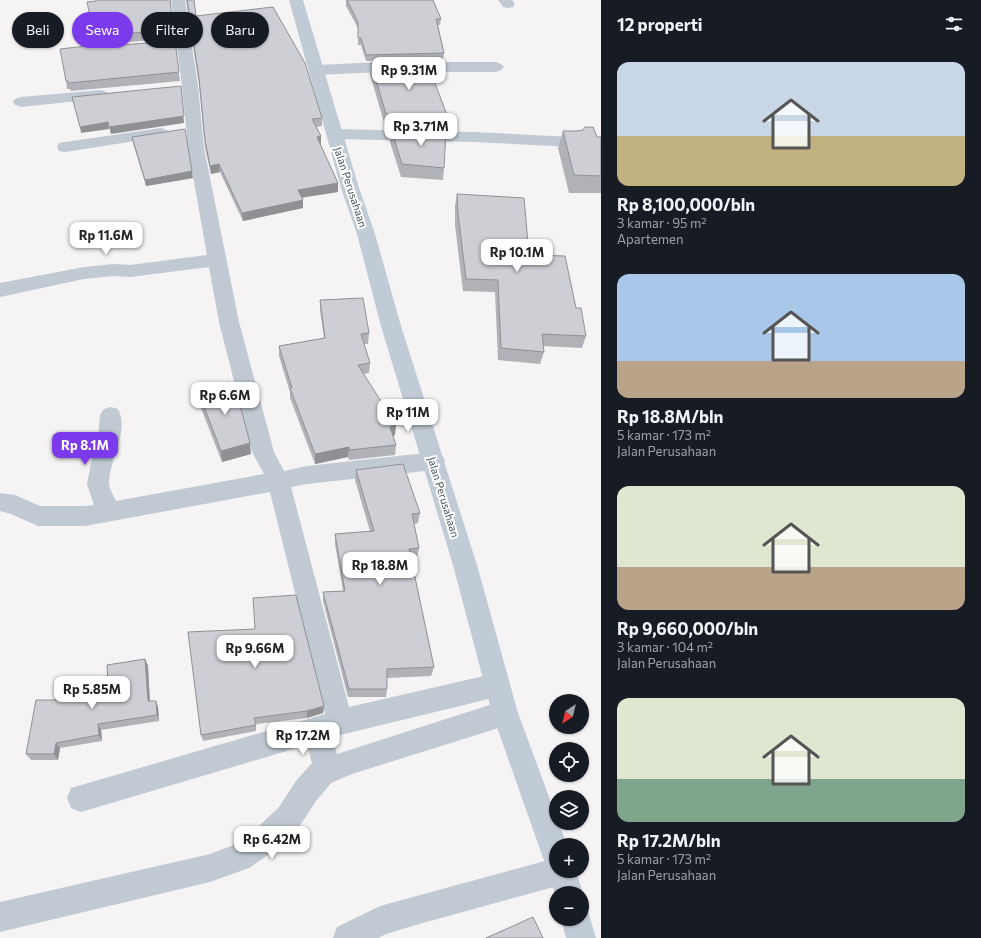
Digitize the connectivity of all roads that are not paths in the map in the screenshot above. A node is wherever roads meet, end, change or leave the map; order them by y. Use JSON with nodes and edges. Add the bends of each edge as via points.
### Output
{"nodes":[{"id":1,"x":178,"y":0,"type":"edge"},
{"id":2,"x":296,"y":0,"type":"edge"},
{"id":3,"x":496,"y":66,"type":"dead end"},
{"id":4,"x":317,"y":70,"type":"junction"},
{"id":5,"x":113,"y":94,"type":"edge"},
{"id":6,"x":21,"y":102,"type":"dead end"},
{"id":7,"x":182,"y":130,"type":"junction"},
{"id":8,"x":334,"y":134,"type":"junction"},
{"id":9,"x":572,"y":142,"type":"edge"},
{"id":10,"x":65,"y":147,"type":"dead end"},
{"id":11,"x":217,"y":260,"type":"junction"},
{"id":12,"x":0,"y":290,"type":"edge"},
{"id":13,"x":111,"y":415,"type":"dead end"},
{"id":14,"x":434,"y":461,"type":"junction"},
{"id":15,"x":278,"y":480,"type":"junction"},
{"id":16,"x":0,"y":502,"type":"edge"},
{"id":17,"x":108,"y":512,"type":"junction"},
{"id":18,"x":497,"y":685,"type":"junction"},
{"id":19,"x":505,"y":713,"type":"junction"},
{"id":20,"x":340,"y":722,"type":"junction"},
{"id":21,"x":316,"y":730,"type":"junction"},
{"id":22,"x":328,"y":770,"type":"junction"},
{"id":23,"x":81,"y":798,"type":"dead end"},
{"id":24,"x":550,"y":838,"type":"edge"},
{"id":25,"x":549,"y":874,"type":"edge"},
{"id":26,"x":0,"y":917,"type":"edge"},
{"id":27,"x":578,"y":926,"type":"edge"},
{"id":28,"x":348,"y":938,"type":"edge"},
{"id":29,"x":581,"y":938,"type":"edge"}],
"edges":[{"from":1,"to":7,"type":"street","via":[[176,44],[182,87]]},
{"from":2,"to":4,"type":"main road","name":"Jalan Perusahaan"},
{"from":3,"to":4,"type":"street"},
{"from":4,"to":8,"type":"main road","name":"Jalan Perusahaan"},
{"from":5,"to":6,"type":"street"},
{"from":7,"to":10,"type":"street"},
{"from":7,"to":11,"type":"street","via":[[196,148]]},
{"from":8,"to":9,"type":"street"},
{"from":8,"to":14,"type":"main road","name":"Jalan Perusahaan"},
{"from":11,"to":12,"type":"street","via":[[130,271],[84,273]]},
{"from":11,"to":15,"type":"street","via":[[229,322],[263,452]]},
{"from":13,"to":17,"type":"street","via":[[109,440],[98,484]]},
{"from":14,"to":15,"type":"street"},
{"from":14,"to":18,"type":"main road","name":"Jalan Perusahaan"},
{"from":15,"to":17,"type":"street"},
{"from":15,"to":20,"type":"street"},
{"from":16,"to":17,"type":"street","via":[[15,504],[38,516],[85,516]]},
{"from":18,"to":19,"type":"main road","name":"Jalan Perusahaan"},
{"from":18,"to":20,"type":"street"},
{"from":19,"to":22,"type":"street"},
{"from":19,"to":24,"type":"main road","name":"Jalan Perusahaan"},
{"from":20,"to":21,"type":"street"},
{"from":21,"to":22,"type":"street"},
{"from":21,"to":23,"type":"street"},
{"from":22,"to":26,"type":"street","via":[[322,773],[288,817],[264,841],[239,858],[210,868]]},
{"from":25,"to":28,"type":"street","via":[[419,909],[380,922]]},
{"from":27,"to":29,"type":"main road"}]}
